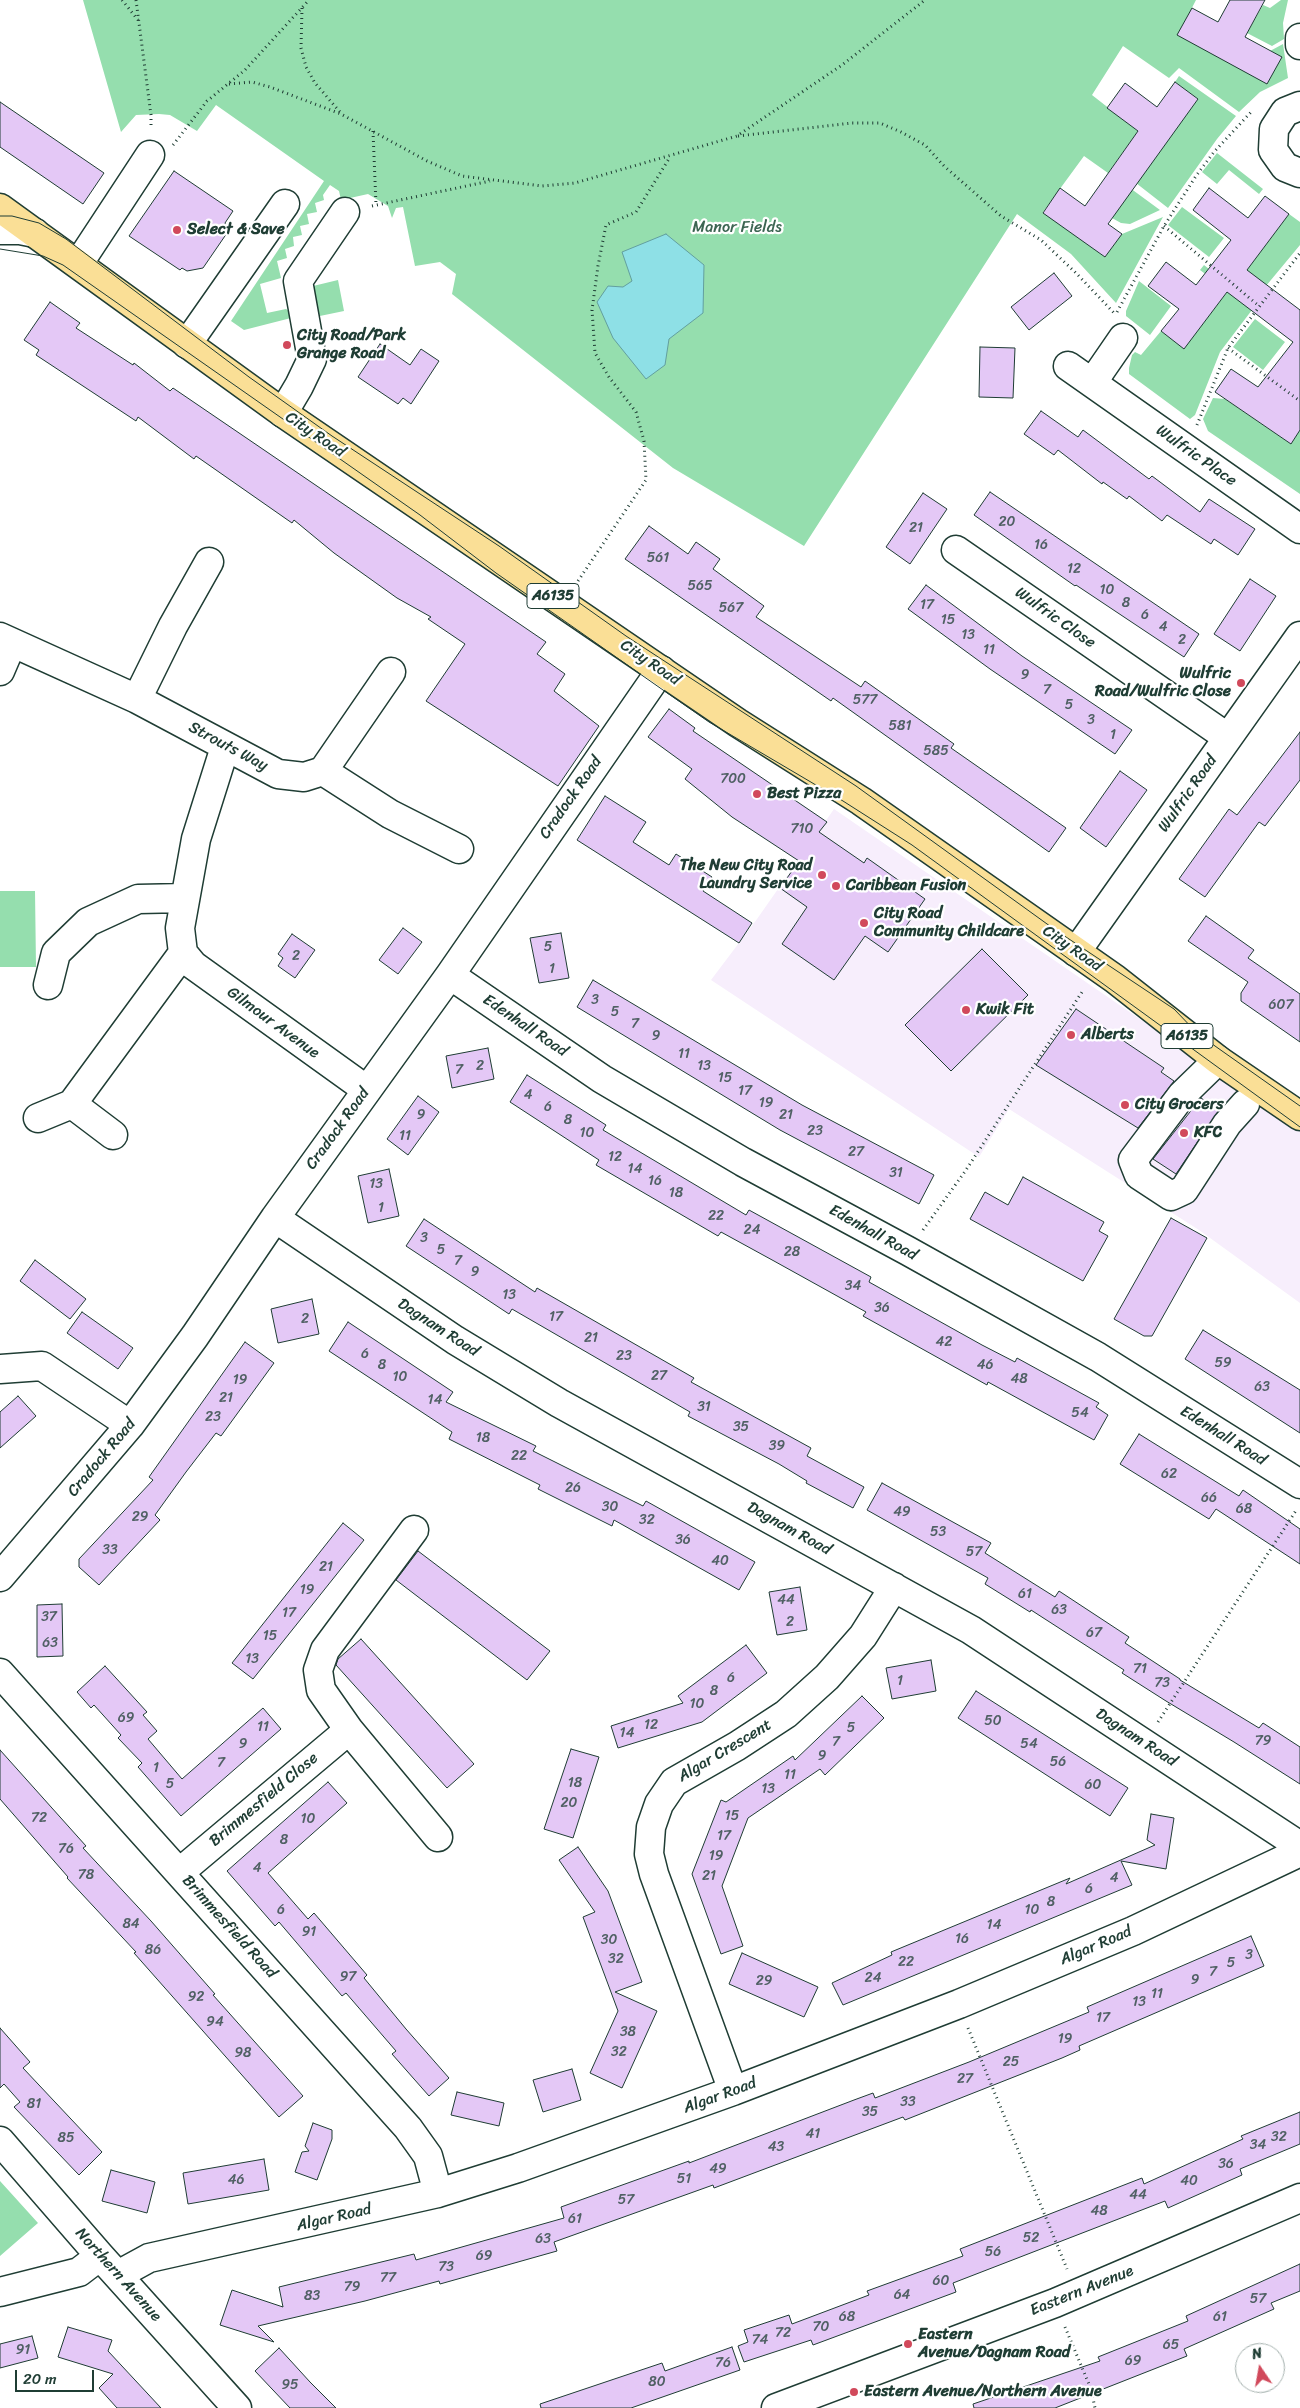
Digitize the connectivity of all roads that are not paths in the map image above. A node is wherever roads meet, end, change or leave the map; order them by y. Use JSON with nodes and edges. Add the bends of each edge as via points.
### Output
{"nodes":[{"id":1,"x":1300,"y":38,"type":"edge"},
{"id":2,"x":1300,"y":45,"type":"edge"},
{"id":3,"x":1300,"y":106,"type":"edge"},
{"id":4,"x":150,"y":155,"type":"road end"},
{"id":5,"x":1300,"y":173,"type":"edge"},
{"id":6,"x":285,"y":204,"type":"dead end"},
{"id":7,"x":0,"y":208,"type":"edge"},
{"id":8,"x":345,"y":212,"type":"road end"},
{"id":9,"x":0,"y":230,"type":"edge"},
{"id":10,"x":35,"y":233,"type":"junction"},
{"id":11,"x":79,"y":263,"type":"junction"},
{"id":12,"x":1119,"y":327,"type":"road end"},
{"id":13,"x":187,"y":344,"type":"junction"},
{"id":14,"x":1068,"y":366,"type":"dead end"},
{"id":15,"x":1092,"y":382,"type":"junction"},
{"id":16,"x":282,"y":413,"type":"junction"},
{"id":17,"x":1300,"y":529,"type":"edge"},
{"id":18,"x":956,"y":550,"type":"dead end"},
{"id":19,"x":209,"y":562,"type":"dead end"},
{"id":20,"x":1300,"y":636,"type":"edge"},
{"id":21,"x":6,"y":640,"type":"edge"},
{"id":22,"x":661,"y":670,"type":"junction"},
{"id":23,"x":0,"y":671,"type":"edge"},
{"id":24,"x":391,"y":672,"type":"dead end"},
{"id":25,"x":137,"y":699,"type":"junction"},
{"id":26,"x":1228,"y":737,"type":"junction"},
{"id":27,"x":225,"y":746,"type":"junction"},
{"id":28,"x":323,"y":771,"type":"junction"},
{"id":29,"x":459,"y":849,"type":"dead end"},
{"id":30,"x":185,"y":898,"type":"junction"},
{"id":31,"x":1076,"y":952,"type":"junction"},
{"id":32,"x":183,"y":953,"type":"junction"},
{"id":33,"x":450,"y":975,"type":"junction"},
{"id":34,"x":48,"y":985,"type":"dead end"},
{"id":35,"x":1218,"y":1060,"type":"junction"},
{"id":36,"x":367,"y":1090,"type":"junction"},
{"id":37,"x":1251,"y":1095,"type":"junction"},
{"id":38,"x":72,"y":1104,"type":"junction"},
{"id":39,"x":1300,"y":1116,"type":"edge"},
{"id":40,"x":38,"y":1118,"type":"dead end"},
{"id":41,"x":113,"y":1135,"type":"dead end"},
{"id":42,"x":1195,"y":1196,"type":"dead end"},
{"id":43,"x":275,"y":1218,"type":"junction"},
{"id":44,"x":0,"y":1369,"type":"edge"},
{"id":45,"x":130,"y":1426,"type":"junction"},
{"id":46,"x":1300,"y":1484,"type":"edge"},
{"id":47,"x":414,"y":1530,"type":"dead end"},
{"id":48,"x":0,"y":1577,"type":"edge"},
{"id":49,"x":894,"y":1587,"type":"junction"},
{"id":50,"x":0,"y":1674,"type":"edge"},
{"id":51,"x":349,"y":1730,"type":"junction"},
{"id":52,"x":438,"y":1837,"type":"dead end"},
{"id":53,"x":1300,"y":1846,"type":"edge"},
{"id":54,"x":1300,"y":1852,"type":"edge"},
{"id":55,"x":180,"y":1872,"type":"junction"},
{"id":56,"x":733,"y":2092,"type":"junction"},
{"id":57,"x":0,"y":2141,"type":"edge"},
{"id":58,"x":438,"y":2193,"type":"junction"},
{"id":59,"x":1300,"y":2198,"type":"edge"},
{"id":60,"x":100,"y":2256,"type":"junction"},
{"id":61,"x":119,"y":2277,"type":"junction"},
{"id":62,"x":0,"y":2292,"type":"edge"},
{"id":63,"x":237,"y":2408,"type":"edge"},
{"id":64,"x":776,"y":2408,"type":"edge"}],
"edges":[{"from":1,"to":2,"type":"street"},
{"from":3,"to":5,"type":"street","via":[[1285,112],[1274,129],[1273,143],[1273,150],[1285,167]]},
{"from":4,"to":11,"type":"street"},
{"from":6,"to":13,"type":"street"},
{"from":7,"to":10,"type":"main road","name":"City Road","number":"A6135"},
{"from":8,"to":16,"type":"street","via":[[298,281],[312,359]]},
{"from":9,"to":10,"type":"street"},
{"from":10,"to":11,"type":"main road","name":"City Road","number":"A6135"},
{"from":11,"to":13,"type":"main road","name":"City Road","number":"A6135"},
{"from":12,"to":15,"type":"street"},
{"from":13,"to":16,"type":"main road","name":"City Road","number":"A6135"},
{"from":14,"to":15,"type":"street","name":"Wulfric Place"},
{"from":15,"to":17,"type":"street","name":"Wulfric Place"},
{"from":16,"to":22,"type":"main road","name":"City Road","number":"A6135"},
{"from":18,"to":26,"type":"street","name":"Wulfric Close"},
{"from":19,"to":25,"type":"street"},
{"from":20,"to":26,"type":"street","name":"Wulfric Road"},
{"from":21,"to":23,"type":"street"},
{"from":21,"to":25,"type":"street","name":"Strouts Way"},
{"from":22,"to":31,"type":"main road","name":"City Road","number":"A6135","via":[[861,801]]},
{"from":22,"to":33,"type":"street","name":"Cradock Road"},
{"from":24,"to":28,"type":"street"},
{"from":25,"to":27,"type":"street","name":"Strouts Way"},
{"from":26,"to":31,"type":"street","name":"Wulfric Road"},
{"from":27,"to":28,"type":"street","name":"Strouts Way","via":[[278,774],[304,777]]},
{"from":27,"to":30,"type":"street","via":[[196,839]]},
{"from":28,"to":29,"type":"street","via":[[390,814]]},
{"from":30,"to":32,"type":"street","via":[[180,928]]},
{"from":30,"to":34,"type":"street","via":[[138,899],[88,922],[56,953]]},
{"from":31,"to":35,"type":"main road","name":"City Road","number":"A6135"},
{"from":32,"to":36,"type":"street","name":"Gilmour Avenue","via":[[193,965]]},
{"from":32,"to":38,"type":"street"},
{"from":33,"to":36,"type":"street","name":"Cradock Road"},
{"from":33,"to":46,"type":"street","name":"Edenhall Road","via":[[602,1079],[743,1162],[1098,1357]]},
{"from":35,"to":37,"type":"main road","name":"City Road","number":"A6135"},
{"from":35,"to":37,"type":"street","via":[[1182,1095],[1133,1160],[1139,1175],[1171,1196],[1184,1190],[1226,1124]]},
{"from":36,"to":43,"type":"street","name":"Cradock Road"},
{"from":37,"to":39,"type":"main road","name":"City Road","number":"A6135"},
{"from":37,"to":42,"type":"street","via":[[1238,1128]]},
{"from":38,"to":40,"type":"street"},
{"from":38,"to":41,"type":"street"},
{"from":43,"to":45,"type":"street","name":"Cradock Road","via":[[196,1336]]},
{"from":43,"to":49,"type":"street","name":"Dagnam Road","via":[[456,1340],[551,1398]]},
{"from":44,"to":45,"type":"street","via":[[42,1366]]},
{"from":45,"to":48,"type":"street","name":"Cradock Road"},
{"from":47,"to":51,"type":"street","via":[[325,1650],[318,1670],[321,1690]]},
{"from":49,"to":53,"type":"street","name":"Dagnam Road","via":[[971,1630]]},
{"from":49,"to":56,"type":"street","name":"Algar Crescent","via":[[863,1636],[827,1677],[786,1714],[674,1782],[659,1804],[651,1826],[649,1854],[654,1874]]},
{"from":50,"to":55,"type":"street","name":"Brimmesfield Road"},
{"from":51,"to":52,"type":"street"},
{"from":51,"to":55,"type":"street","name":"Brimmesfield Close"},
{"from":54,"to":56,"type":"street","name":"Algar Road","via":[[1133,1931],[959,2004]]},
{"from":55,"to":58,"type":"street","name":"Brimmesfield Road","via":[[408,2128],[428,2156]]},
{"from":56,"to":58,"type":"street","name":"Algar Road"},
{"from":57,"to":60,"type":"street","name":"Northern Avenue"},
{"from":58,"to":61,"type":"street","name":"Algar Road","via":[[149,2258]]},
{"from":59,"to":64,"type":"street","name":"Eastern Avenue","via":[[1066,2298]]},
{"from":60,"to":61,"type":"street","name":"Northern Avenue"},
{"from":60,"to":62,"type":"street","via":[[79,2272]]},
{"from":61,"to":63,"type":"street","name":"Northern Avenue"}]}
